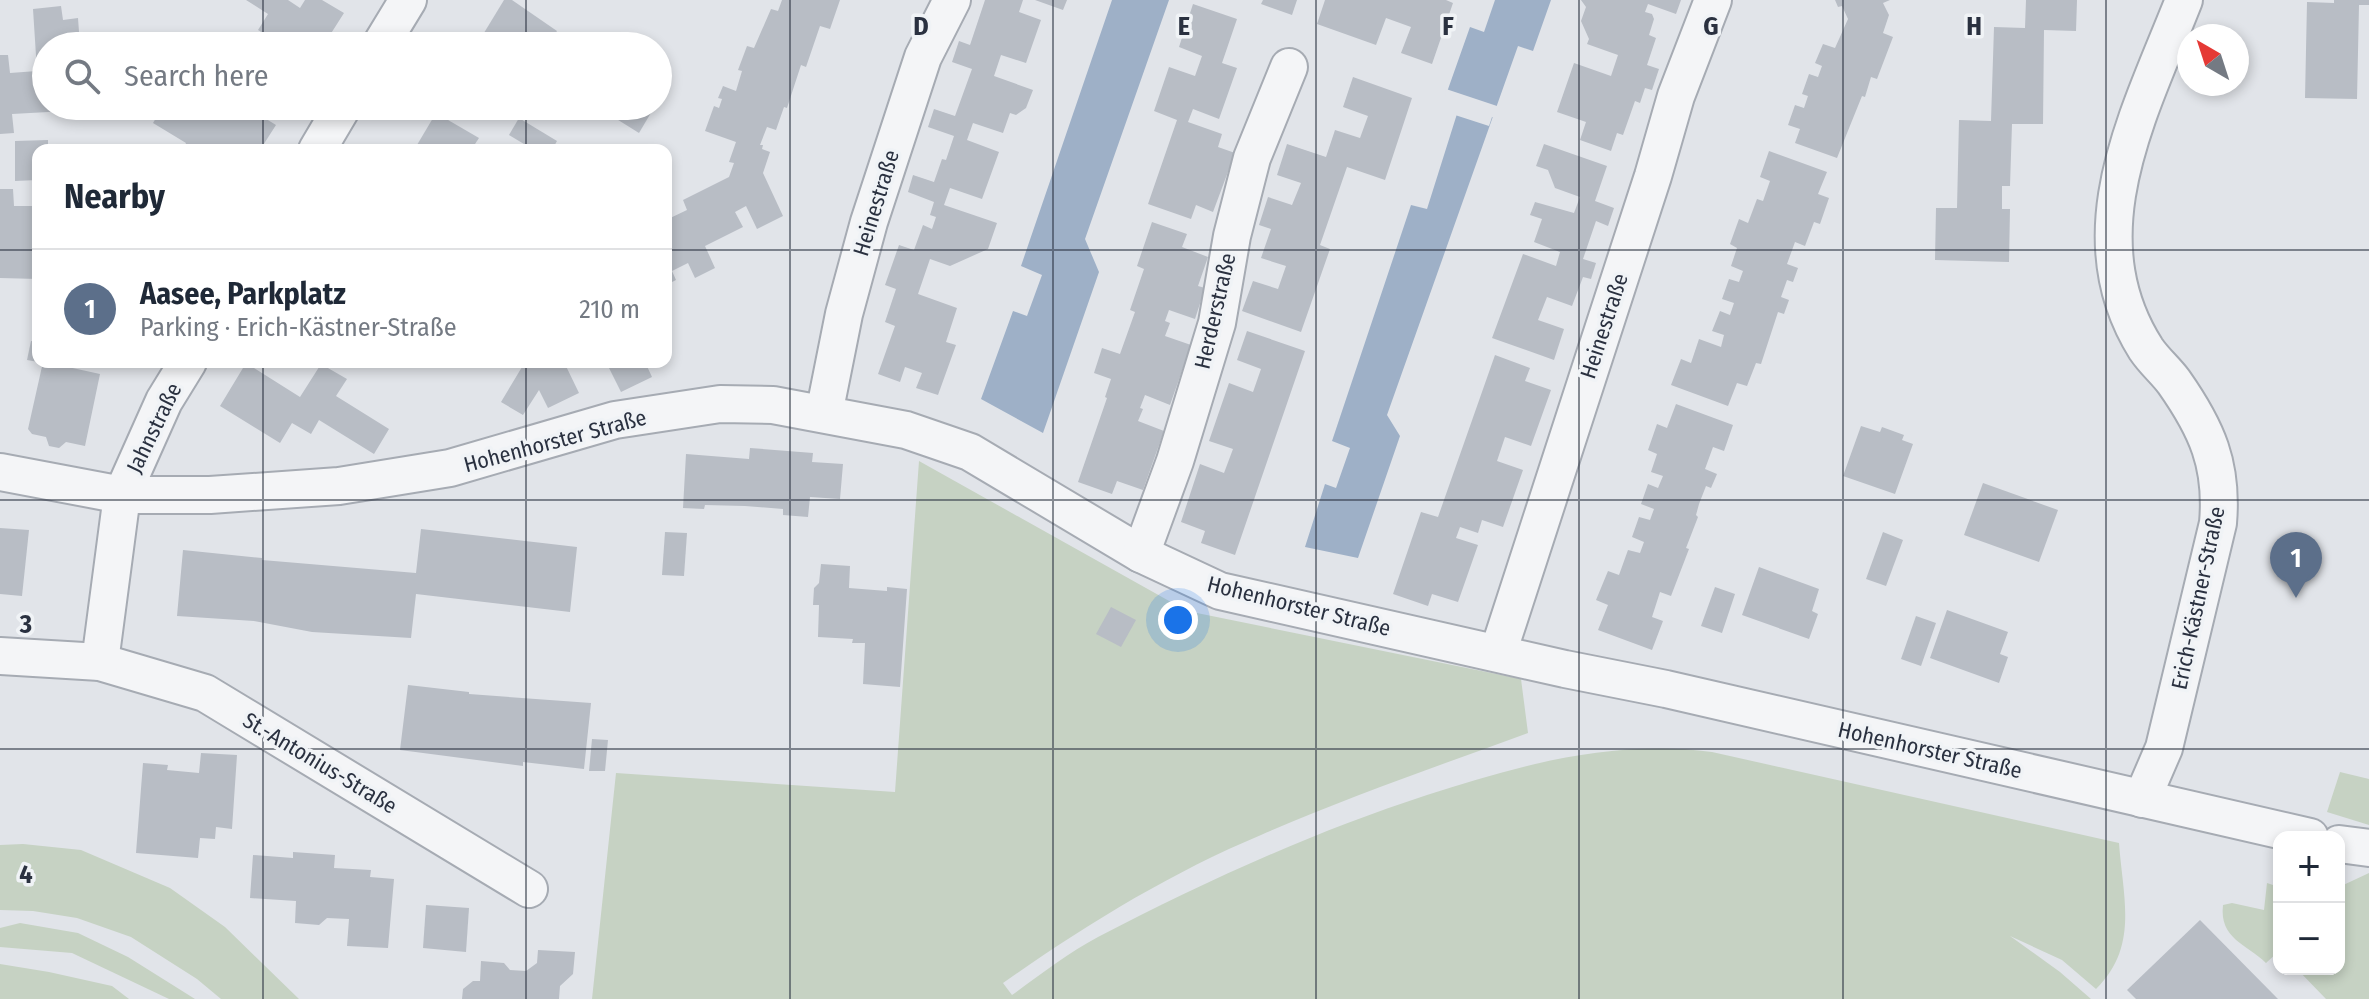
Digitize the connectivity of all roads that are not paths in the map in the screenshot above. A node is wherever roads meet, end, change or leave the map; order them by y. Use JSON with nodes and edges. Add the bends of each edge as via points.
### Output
{"nodes":[{"id":1,"x":408,"y":0,"type":"edge"},
{"id":2,"x":952,"y":0,"type":"edge"},
{"id":3,"x":1713,"y":0,"type":"edge"},
{"id":4,"x":2184,"y":0,"type":"edge"},
{"id":5,"x":389,"y":32,"type":"edge"},
{"id":6,"x":1289,"y":67,"type":"dead end"},
{"id":7,"x":335,"y":120,"type":"edge"},
{"id":8,"x":321,"y":144,"type":"edge"},
{"id":9,"x":184,"y":368,"type":"edge"},
{"id":10,"x":824,"y":414,"type":"junction"},
{"id":11,"x":0,"y":472,"type":"edge"},
{"id":12,"x":122,"y":495,"type":"junction"},
{"id":13,"x":1141,"y":554,"type":"junction"},
{"id":14,"x":1498,"y":653,"type":"junction"},
{"id":15,"x":0,"y":656,"type":"edge"},
{"id":16,"x":100,"y":662,"type":"junction"},
{"id":17,"x":2142,"y":799,"type":"junction"},
{"id":18,"x":2283,"y":831,"type":"edge"},
{"id":19,"x":2345,"y":845,"type":"edge"},
{"id":20,"x":2369,"y":848,"type":"edge"},
{"id":21,"x":529,"y":889,"type":"dead end"}],
"edges":[{"from":1,"to":5,"type":"street"},
{"from":2,"to":10,"type":"street","name":"Heinestraße","via":[[923,57],[869,222]]},
{"from":3,"to":14,"type":"street","name":"Heinestraße","via":[[1676,96]]},
{"from":4,"to":17,"type":"street","name":"Erich-Kästner-Straße","via":[[2119,175],[2112,239],[2127,308],[2146,349],[2208,436],[2221,491],[2218,523],[2164,748]]},
{"from":6,"to":13,"type":"street","name":"Herderstraße","via":[[1252,158],[1217,323]]},
{"from":7,"to":8,"type":"street"},
{"from":9,"to":12,"type":"street","name":"Jahnstraße"},
{"from":10,"to":12,"type":"street","name":"Hohenhorster Straße","via":[[773,405],[720,404],[615,420],[450,468],[339,486]]},
{"from":10,"to":13,"type":"street","name":"Hohenhorster Straße","via":[[906,430],[970,452]]},
{"from":11,"to":12,"type":"street","name":"Hohenhorster Straße"},
{"from":12,"to":16,"type":"street"},
{"from":13,"to":14,"type":"street","name":"Hohenhorster Straße","via":[[1220,591]]},
{"from":14,"to":17,"type":"street","name":"Hohenhorster Straße"},
{"from":15,"to":16,"type":"street","name":"St.-Antonius-Straße"},
{"from":16,"to":21,"type":"street","name":"St.-Antonius-Straße","via":[[205,693]]},
{"from":17,"to":18,"type":"street","name":"Hohenhorster Straße"},
{"from":19,"to":20,"type":"street"}]}
